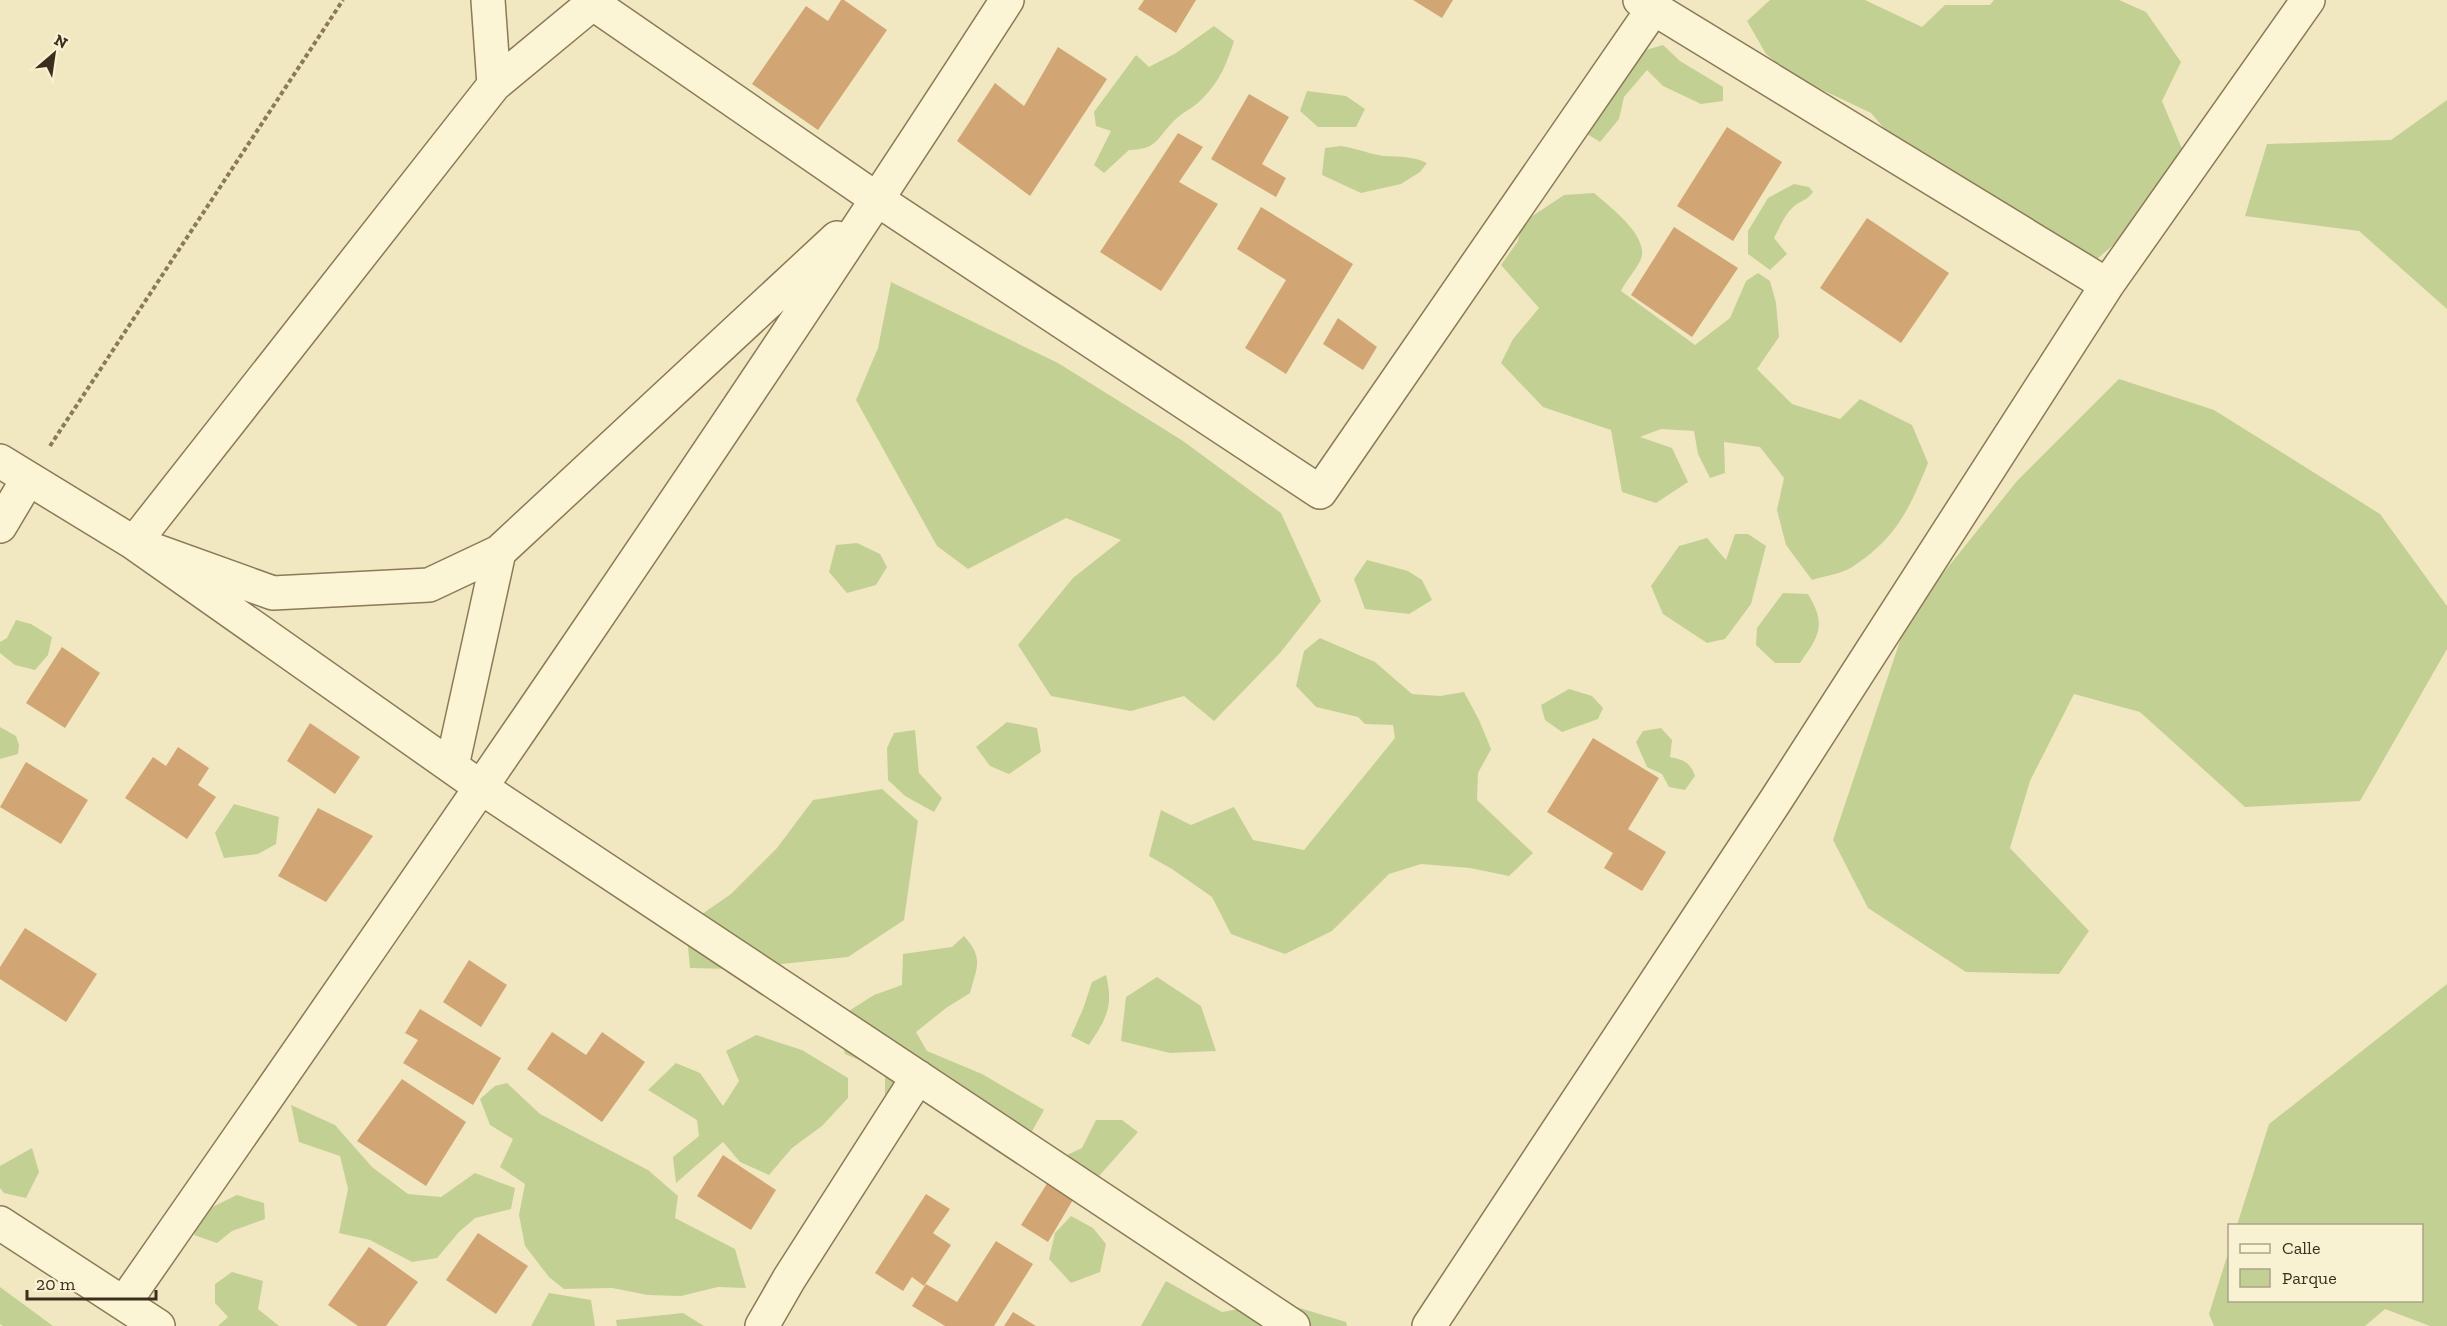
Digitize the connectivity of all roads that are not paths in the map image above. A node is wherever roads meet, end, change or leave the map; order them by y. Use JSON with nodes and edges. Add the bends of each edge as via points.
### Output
{"nodes":[{"id":1,"x":488,"y":0,"type":"edge"},
{"id":2,"x":1007,"y":0,"type":"edge"},
{"id":3,"x":2308,"y":0,"type":"edge"},
{"id":4,"x":590,"y":2,"type":"edge"},
{"id":5,"x":1646,"y":5,"type":"edge"},
{"id":6,"x":494,"y":85,"type":"junction"},
{"id":7,"x":878,"y":201,"type":"junction"},
{"id":8,"x":2106,"y":285,"type":"junction"},
{"id":9,"x":0,"y":461,"type":"edge"},
{"id":10,"x":28,"y":479,"type":"junction"},
{"id":11,"x":0,"y":526,"type":"edge"},
{"id":12,"x":134,"y":543,"type":"junction"},
{"id":13,"x":499,"y":552,"type":"junction"},
{"id":14,"x":452,"y":766,"type":"junction"},
{"id":15,"x":482,"y":788,"type":"junction"},
{"id":16,"x":918,"y":1077,"type":"junction"},
{"id":17,"x":0,"y":1223,"type":"edge"},
{"id":18,"x":124,"y":1303,"type":"junction"},
{"id":19,"x":158,"y":1326,"type":"edge"},
{"id":20,"x":762,"y":1326,"type":"edge"},
{"id":21,"x":1293,"y":1326,"type":"edge"},
{"id":22,"x":1429,"y":1326,"type":"edge"}],
"edges":[{"from":1,"to":6,"type":"street"},
{"from":2,"to":7,"type":"street"},
{"from":3,"to":8,"type":"street"},
{"from":4,"to":6,"type":"street"},
{"from":4,"to":7,"type":"street"},
{"from":5,"to":7,"type":"street","via":[[1320,492]]},
{"from":5,"to":8,"type":"street"},
{"from":6,"to":12,"type":"street"},
{"from":7,"to":13,"type":"street"},
{"from":7,"to":15,"type":"street"},
{"from":8,"to":22,"type":"street","via":[[1776,800]]},
{"from":9,"to":10,"type":"street"},
{"from":10,"to":11,"type":"street"},
{"from":10,"to":12,"type":"street"},
{"from":12,"to":13,"type":"street","via":[[273,593],[429,585]]},
{"from":12,"to":14,"type":"street"},
{"from":13,"to":14,"type":"street"},
{"from":14,"to":15,"type":"street"},
{"from":15,"to":16,"type":"street"},
{"from":15,"to":18,"type":"street"},
{"from":16,"to":20,"type":"street"},
{"from":16,"to":21,"type":"street"},
{"from":17,"to":18,"type":"street"},
{"from":18,"to":19,"type":"street"}]}
